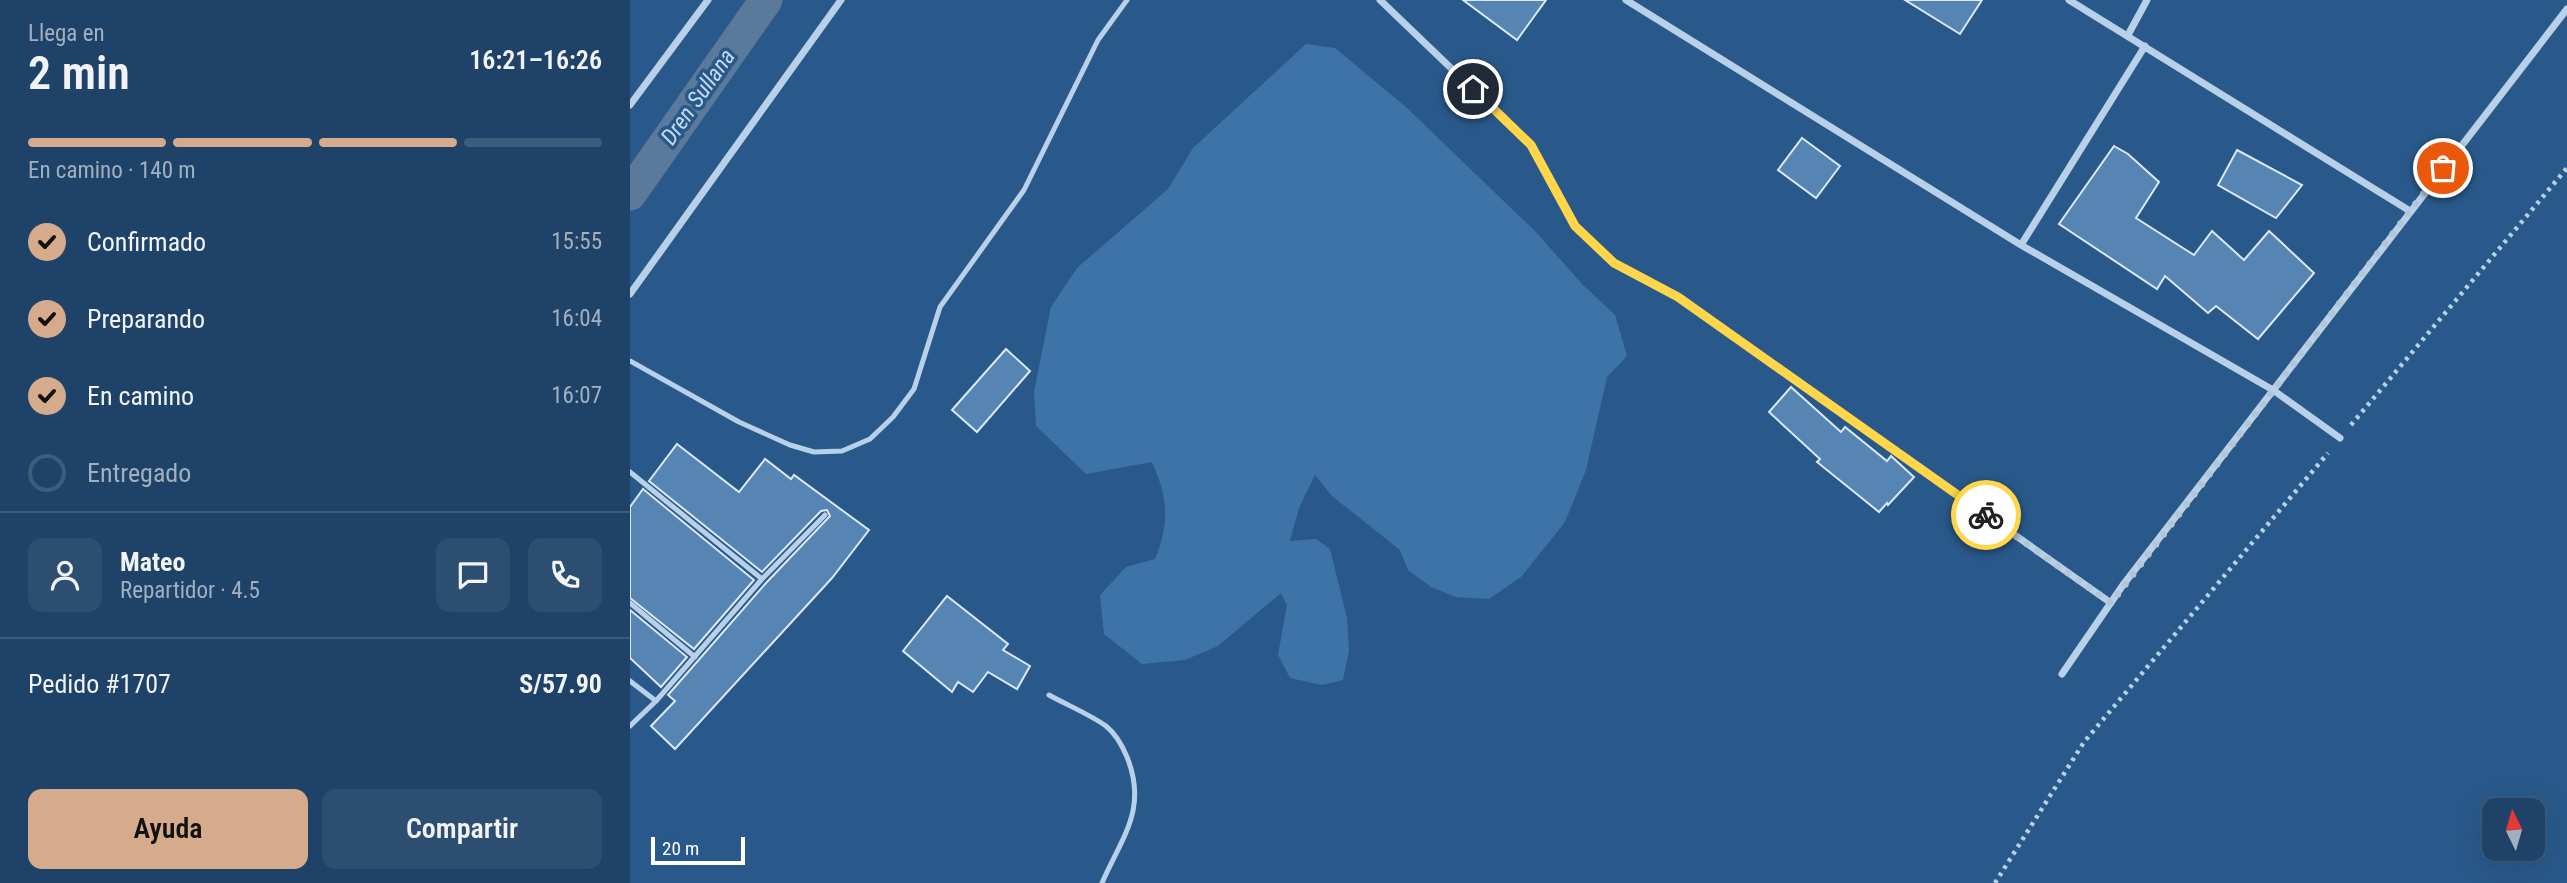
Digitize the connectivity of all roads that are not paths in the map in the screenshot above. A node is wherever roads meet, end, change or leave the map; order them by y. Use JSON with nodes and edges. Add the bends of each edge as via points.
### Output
{"nodes":[{"id":1,"x":708,"y":0,"type":"edge"},
{"id":2,"x":841,"y":0,"type":"edge"},
{"id":3,"x":1127,"y":0,"type":"edge"},
{"id":4,"x":1380,"y":0,"type":"edge"},
{"id":5,"x":1626,"y":0,"type":"edge"},
{"id":6,"x":2069,"y":0,"type":"edge"},
{"id":7,"x":2147,"y":0,"type":"edge"},
{"id":8,"x":2567,"y":9,"type":"edge"},
{"id":9,"x":2128,"y":35,"type":"junction"},
{"id":10,"x":2146,"y":46,"type":"junction"},
{"id":11,"x":630,"y":105,"type":"edge"},
{"id":12,"x":2410,"y":211,"type":"junction"},
{"id":13,"x":2021,"y":245,"type":"junction"},
{"id":14,"x":630,"y":294,"type":"edge"},
{"id":15,"x":630,"y":361,"type":"edge"},
{"id":16,"x":2273,"y":390,"type":"junction"},
{"id":17,"x":2340,"y":438,"type":"road end"},
{"id":18,"x":630,"y":472,"type":"edge"},
{"id":19,"x":825,"y":515,"type":"dead end"},
{"id":20,"x":762,"y":579,"type":"junction"},
{"id":21,"x":630,"y":603,"type":"edge"},
{"id":22,"x":2111,"y":603,"type":"junction"},
{"id":23,"x":695,"y":657,"type":"junction"},
{"id":24,"x":2062,"y":674,"type":"dead end"},
{"id":25,"x":630,"y":681,"type":"edge"},
{"id":26,"x":1049,"y":695,"type":"dead end"},
{"id":27,"x":656,"y":701,"type":"junction"},
{"id":28,"x":630,"y":726,"type":"edge"},
{"id":29,"x":1102,"y":883,"type":"edge"}],
"edges":[{"from":1,"to":11,"type":"street"},
{"from":2,"to":14,"type":"street"},
{"from":3,"to":15,"type":"lane","via":[[1098,40],[1024,190],[940,307],[914,389],[870,439],[842,451],[814,452],[790,445]]},
{"from":4,"to":22,"type":"street","via":[[1531,145],[1575,226],[1614,263],[1678,297]]},
{"from":5,"to":13,"type":"street"},
{"from":6,"to":9,"type":"street"},
{"from":7,"to":9,"type":"street"},
{"from":8,"to":12,"type":"street"},
{"from":9,"to":10,"type":"street"},
{"from":10,"to":12,"type":"street"},
{"from":10,"to":13,"type":"street"},
{"from":12,"to":16,"type":"street"},
{"from":13,"to":16,"type":"street"},
{"from":16,"to":17,"type":"street"},
{"from":16,"to":22,"type":"street"},
{"from":18,"to":20,"type":"lane"},
{"from":19,"to":20,"type":"lane"},
{"from":20,"to":23,"type":"lane"},
{"from":21,"to":23,"type":"lane"},
{"from":22,"to":24,"type":"street"},
{"from":23,"to":27,"type":"lane"},
{"from":25,"to":27,"type":"lane"},
{"from":26,"to":29,"type":"lane","via":[[1106,726],[1121,742],[1135,778],[1135,804],[1126,836]]},
{"from":27,"to":28,"type":"lane"}]}
